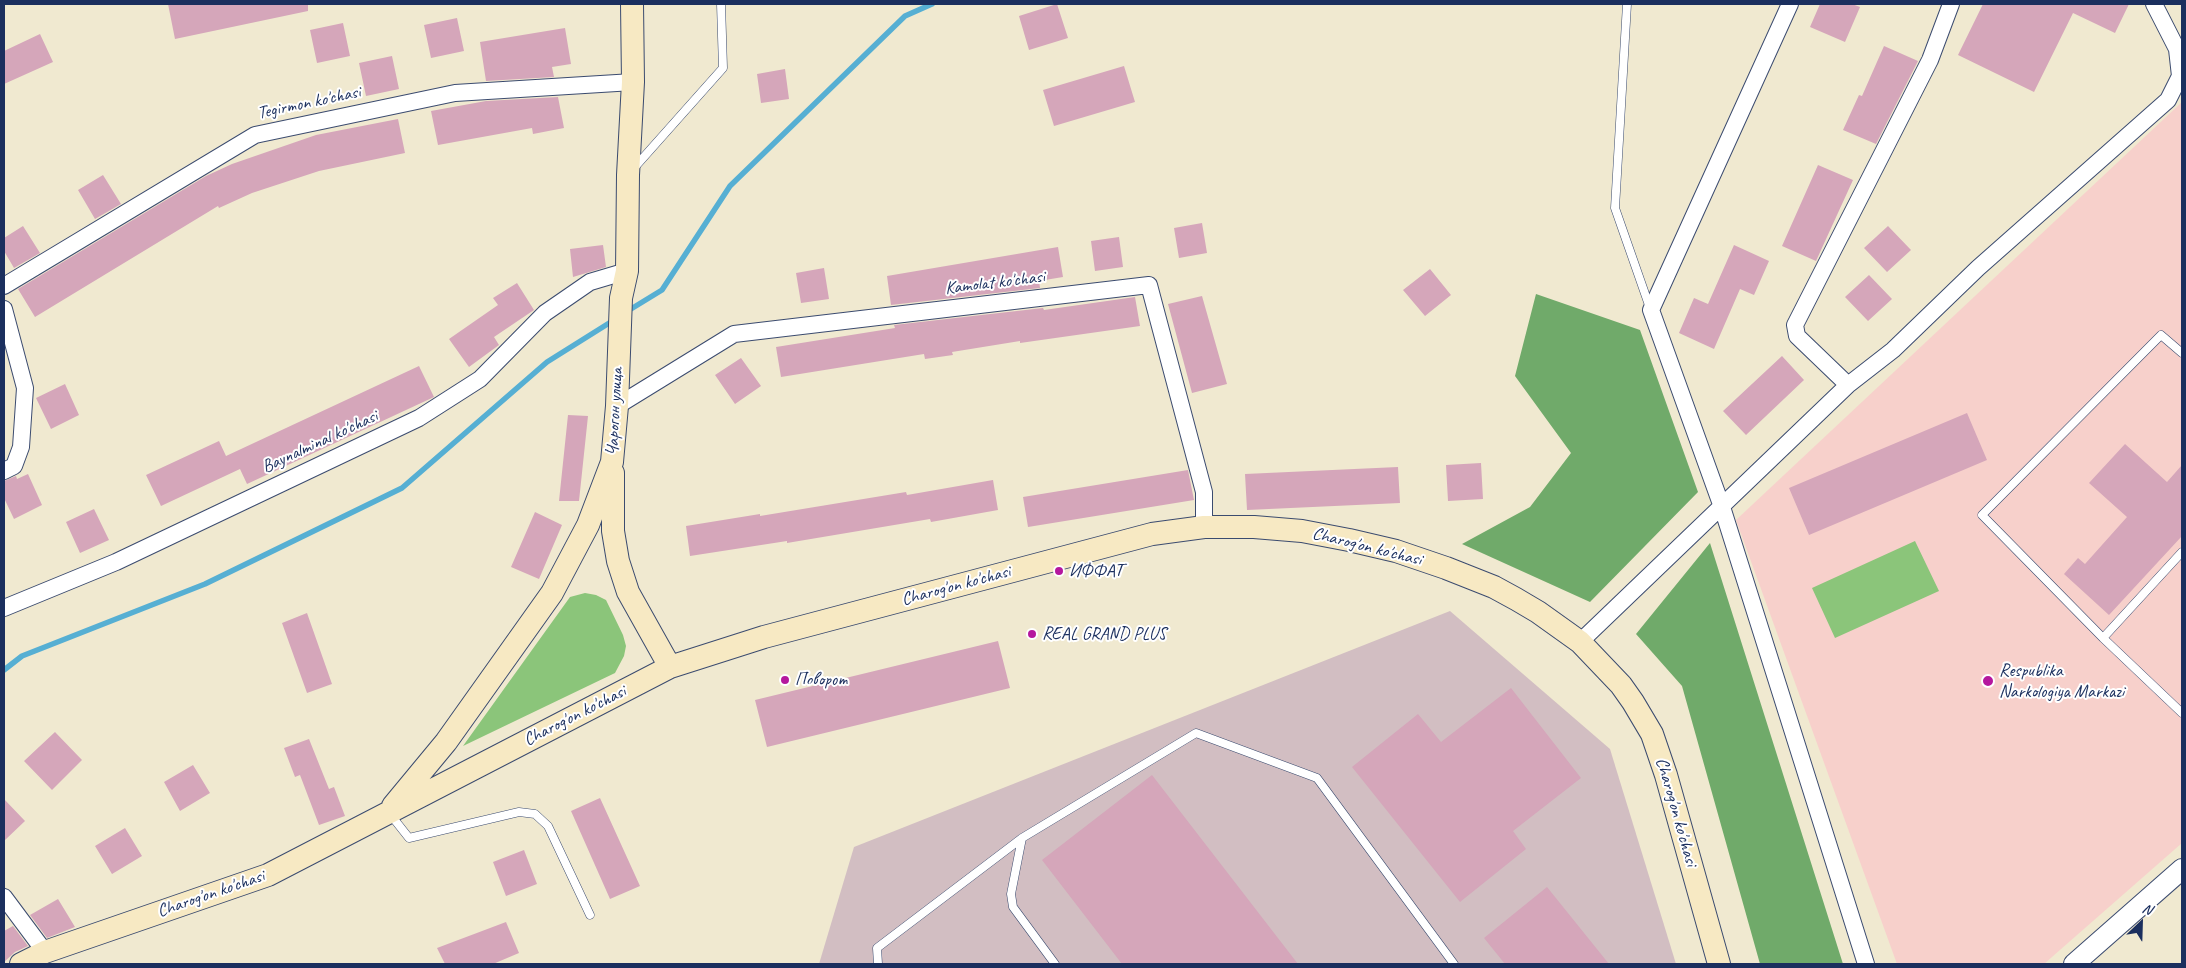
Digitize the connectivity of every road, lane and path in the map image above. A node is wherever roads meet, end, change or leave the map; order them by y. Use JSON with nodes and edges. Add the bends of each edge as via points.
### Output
{"nodes":[{"id":1,"x":632,"y":4,"type":"edge"},
{"id":2,"x":721,"y":4,"type":"edge"},
{"id":3,"x":1627,"y":4,"type":"edge"},
{"id":4,"x":1790,"y":4,"type":"edge"},
{"id":5,"x":1951,"y":4,"type":"edge"},
{"id":6,"x":2154,"y":4,"type":"edge"},
{"id":7,"x":632,"y":82,"type":"junction"},
{"id":8,"x":628,"y":175,"type":"junction"},
{"id":9,"x":627,"y":272,"type":"junction"},
{"id":10,"x":4,"y":286,"type":"edge"},
{"id":11,"x":4,"y":309,"type":"edge"},
{"id":12,"x":1651,"y":310,"type":"junction"},
{"id":13,"x":2182,"y":353,"type":"edge"},
{"id":14,"x":1848,"y":385,"type":"junction"},
{"id":15,"x":617,"y":406,"type":"junction"},
{"id":16,"x":612,"y":462,"type":"junction"},
{"id":17,"x":4,"y":471,"type":"edge"},
{"id":18,"x":1722,"y":507,"type":"junction"},
{"id":19,"x":1204,"y":528,"type":"junction"},
{"id":20,"x":2182,"y":552,"type":"edge"},
{"id":21,"x":4,"y":608,"type":"edge"},
{"id":22,"x":2104,"y":638,"type":"junction"},
{"id":23,"x":1580,"y":642,"type":"junction"},
{"id":24,"x":670,"y":667,"type":"junction"},
{"id":25,"x":2182,"y":713,"type":"edge"},
{"id":26,"x":388,"y":812,"type":"junction"},
{"id":27,"x":1022,"y":838,"type":"junction"},
{"id":28,"x":2182,"y":869,"type":"edge"},
{"id":29,"x":4,"y":897,"type":"edge"},
{"id":30,"x":590,"y":915,"type":"dead end"},
{"id":31,"x":45,"y":952,"type":"junction"},
{"id":32,"x":21,"y":964,"type":"edge"},
{"id":33,"x":878,"y":964,"type":"edge"},
{"id":34,"x":1055,"y":964,"type":"edge"},
{"id":35,"x":1454,"y":964,"type":"edge"},
{"id":36,"x":1719,"y":964,"type":"edge"},
{"id":37,"x":1866,"y":964,"type":"edge"},
{"id":38,"x":2074,"y":964,"type":"edge"}],
"edges":[{"from":1,"to":7,"type":"main road","name":"Чарогон улица"},
{"from":2,"to":8,"type":"lane","via":[[723,68]]},
{"from":3,"to":12,"type":"lane","via":[[1614,208]]},
{"from":4,"to":12,"type":"street"},
{"from":5,"to":14,"type":"street","via":[[1930,60],[1795,325],[1797,336]]},
{"from":6,"to":14,"type":"street","via":[[2177,49],[2180,76],[2168,100],[1978,268],[1893,350]]},
{"from":7,"to":8,"type":"main road","name":"Чарогон улица"},
{"from":7,"to":10,"type":"street","name":"Tegirmon ko'chasi","via":[[454,93],[255,135]]},
{"from":8,"to":9,"type":"main road","name":"Чарогон улица"},
{"from":9,"to":15,"type":"main road","name":"Чарогон улица","via":[[621,298]]},
{"from":9,"to":21,"type":"street","name":"Baynalminal ko'chasi","via":[[590,282],[545,313],[480,379],[419,418],[116,562]]},
{"from":11,"to":17,"type":"street","via":[[25,388],[21,447],[14,466]]},
{"from":12,"to":18,"type":"street"},
{"from":13,"to":22,"type":"lane","via":[[2161,335],[1982,515]]},
{"from":14,"to":18,"type":"street"},
{"from":15,"to":16,"type":"main road","name":"Чарогон улица"},
{"from":15,"to":19,"type":"street","name":"Kamolat ko'chasi","via":[[734,334],[1149,285],[1204,492]]},
{"from":16,"to":24,"type":"main road","via":[[613,530],[618,561],[628,592]]},
{"from":16,"to":26,"type":"main road","name":"Чарогон улица","via":[[588,525],[552,594],[446,742]]},
{"from":18,"to":23,"type":"street"},
{"from":18,"to":37,"type":"street"},
{"from":19,"to":23,"type":"main road","name":"Charog'on ko'chasi","via":[[1254,527],[1302,531],[1396,551],[1494,587],[1538,612]]},
{"from":19,"to":24,"type":"main road","name":"Charog'on ko'chasi","via":[[1152,534],[764,637]]},
{"from":20,"to":22,"type":"lane"},
{"from":22,"to":25,"type":"lane"},
{"from":23,"to":36,"type":"main road","name":"Charog'on ko'chasi","via":[[1621,685],[1652,734]]},
{"from":24,"to":26,"type":"main road","name":"Charog'on ko'chasi"},
{"from":26,"to":30,"type":"lane","via":[[409,838],[519,812],[535,814],[548,826]]},
{"from":26,"to":31,"type":"main road","name":"Charog'on ko'chasi","via":[[268,875]]},
{"from":27,"to":33,"type":"lane","via":[[878,948]]},
{"from":27,"to":34,"type":"lane","via":[[1011,894],[1012,907]]},
{"from":27,"to":35,"type":"lane","via":[[1196,733],[1317,778]]},
{"from":28,"to":38,"type":"street"},
{"from":29,"to":31,"type":"street"},
{"from":31,"to":32,"type":"main road","name":"Charog'on ko'chasi"}]}
